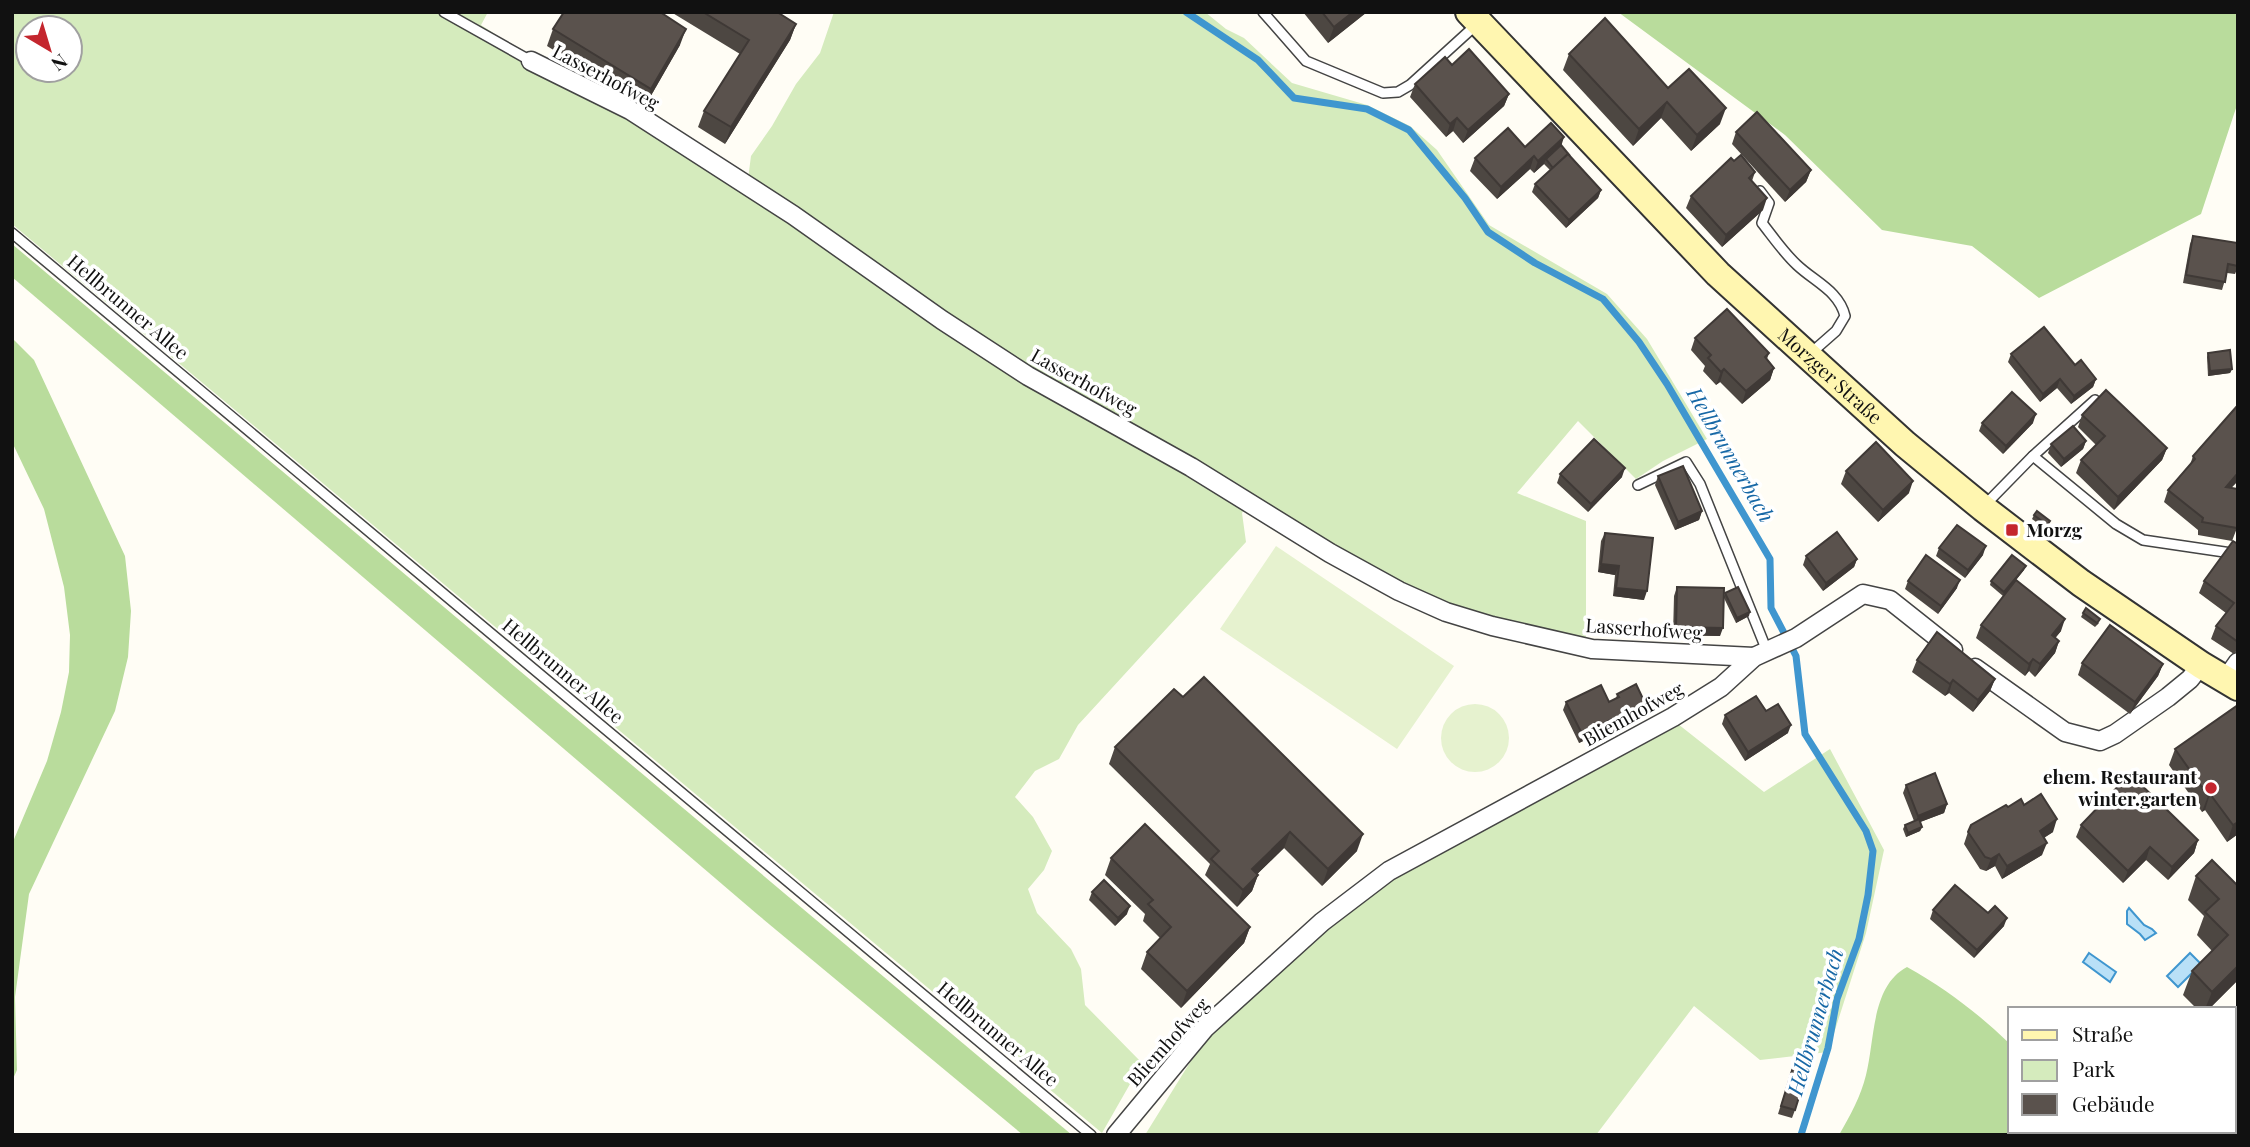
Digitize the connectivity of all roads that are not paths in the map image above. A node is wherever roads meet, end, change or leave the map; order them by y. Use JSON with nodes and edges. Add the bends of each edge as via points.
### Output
{"nodes":[{"id":1,"x":444,"y":12,"type":"edge"},
{"id":2,"x":1264,"y":12,"type":"edge"},
{"id":3,"x":1474,"y":18,"type":"edge"},
{"id":4,"x":531,"y":61,"type":"joint"},
{"id":5,"x":1759,"y":189,"type":"edge"},
{"id":6,"x":12,"y":233,"type":"edge"},
{"id":7,"x":1807,"y":356,"type":"junction"},
{"id":8,"x":2095,"y":400,"type":"edge"},
{"id":9,"x":2033,"y":456,"type":"junction"},
{"id":10,"x":1639,"y":485,"type":"dead end"},
{"id":11,"x":1983,"y":508,"type":"junction"},
{"id":12,"x":2238,"y":554,"type":"edge"},
{"id":13,"x":1774,"y":648,"type":"junction"},
{"id":14,"x":2201,"y":665,"type":"junction"},
{"id":15,"x":2234,"y":676,"type":"edge"},
{"id":16,"x":1091,"y":1135,"type":"edge"},
{"id":17,"x":1115,"y":1135,"type":"edge"}],
"edges":[{"from":1,"to":4,"type":"lane","name":"Lasserhofweg"},
{"from":2,"to":3,"type":"lane","via":[[1306,61],[1383,93],[1410,85]]},
{"from":3,"to":7,"type":"street","name":"Morzger Straße","via":[[1718,274]]},
{"from":4,"to":13,"type":"street","name":"Lasserhofweg","via":[[630,110],[1028,376],[1399,591],[1492,626],[1592,649]]},
{"from":5,"to":7,"type":"lane","via":[[1769,203],[1762,223],[1798,266],[1842,303],[1844,316],[1836,331]]},
{"from":6,"to":16,"type":"lane","name":"Hellbrunner Allee"},
{"from":7,"to":11,"type":"street","name":"Morzger Straße"},
{"from":8,"to":9,"type":"lane"},
{"from":9,"to":11,"type":"lane"},
{"from":9,"to":12,"type":"lane","via":[[2116,524],[2143,540]]},
{"from":10,"to":13,"type":"lane","via":[[1686,461]]},
{"from":11,"to":14,"type":"street","name":"Morzger Straße","via":[[2081,583]]},
{"from":13,"to":14,"type":"street","name":"Bliemhofweg","via":[[1863,594],[1890,600],[2065,732],[2099,740],[2168,697]]},
{"from":13,"to":17,"type":"street","name":"Bliemhofweg","via":[[1673,717],[1389,871],[1322,922],[1205,1028]]},
{"from":14,"to":15,"type":"street","name":"Morzger Straße"}]}
